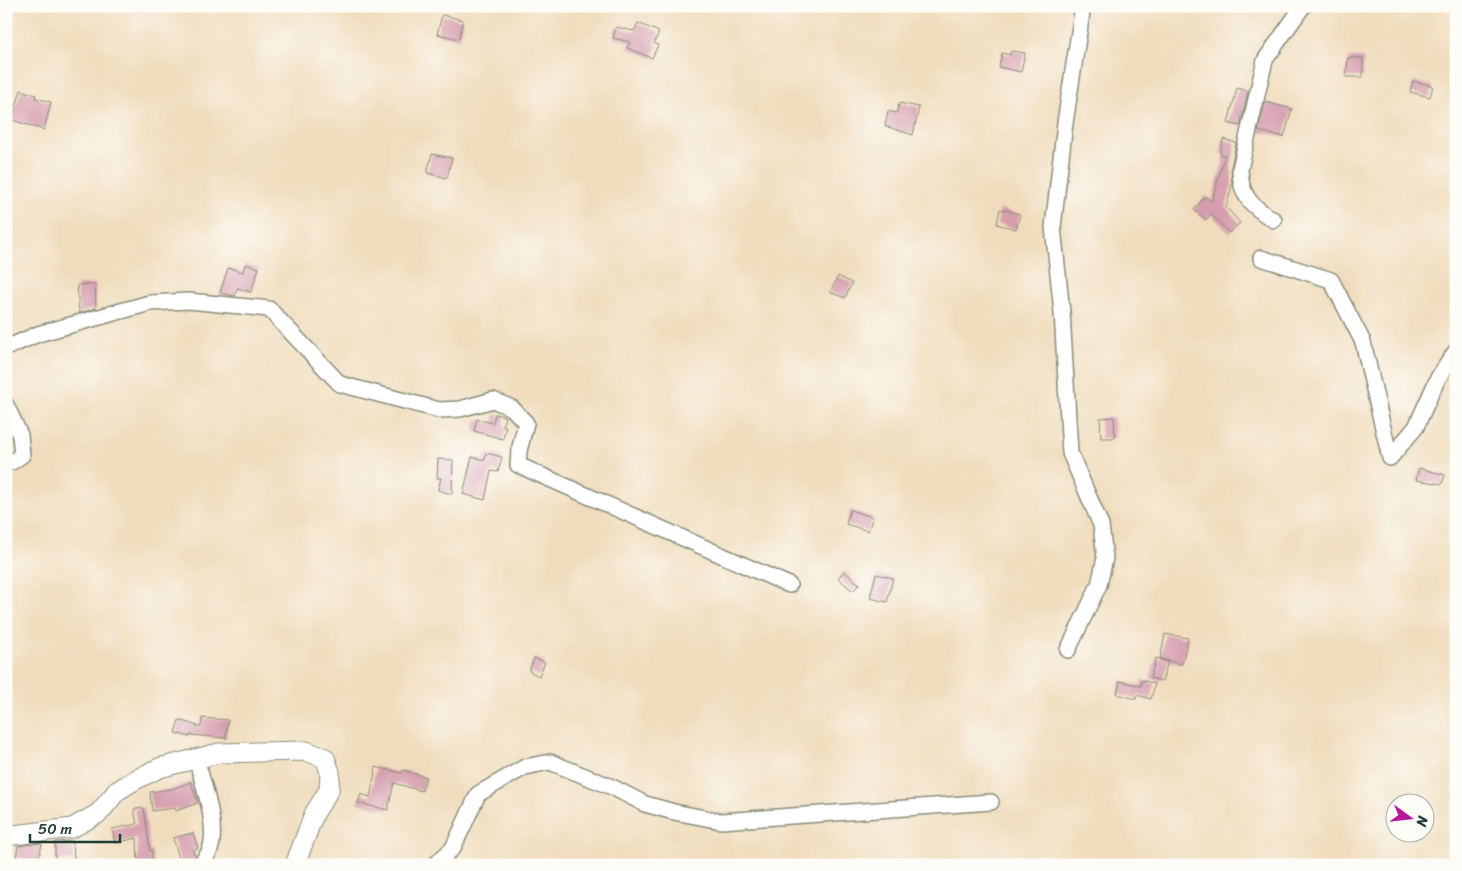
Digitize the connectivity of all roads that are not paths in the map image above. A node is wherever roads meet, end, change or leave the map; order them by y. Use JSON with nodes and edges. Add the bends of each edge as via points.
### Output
{"nodes":[{"id":1,"x":1084,"y":6,"type":"edge"},
{"id":2,"x":1303,"y":6,"type":"edge"},
{"id":3,"x":1274,"y":220,"type":"dead end"},
{"id":4,"x":1261,"y":258,"type":"dead end"},
{"id":5,"x":6,"y":348,"type":"edge"},
{"id":6,"x":1456,"y":351,"type":"edge"},
{"id":7,"x":6,"y":405,"type":"edge"},
{"id":8,"x":6,"y":460,"type":"edge"},
{"id":9,"x":789,"y":585,"type":"dead end"},
{"id":10,"x":1068,"y":650,"type":"dead end"},
{"id":11,"x":196,"y":758,"type":"junction"},
{"id":12,"x":991,"y":802,"type":"dead end"},
{"id":13,"x":6,"y":836,"type":"edge"},
{"id":14,"x":200,"y":865,"type":"edge"},
{"id":15,"x":295,"y":865,"type":"edge"},
{"id":16,"x":434,"y":865,"type":"edge"}],
"edges":[{"from":1,"to":10,"type":"street","via":[[1065,122],[1054,227],[1070,452],[1101,525],[1106,558],[1099,585]]},
{"from":2,"to":3,"type":"street","via":[[1265,60],[1240,169],[1245,197],[1256,210]]},
{"from":4,"to":6,"type":"street","via":[[1331,280],[1363,342],[1390,458],[1416,427],[1438,378]]},
{"from":5,"to":9,"type":"street","via":[[38,334],[150,304],[189,301],[269,309],[340,384],[439,410],[460,409],[493,400],[512,408],[526,423],[518,465]]},
{"from":7,"to":8,"type":"street","via":[[20,435],[22,455],[12,462]]},
{"from":11,"to":13,"type":"main road","via":[[159,768],[135,780],[118,791],[98,813],[72,828]]},
{"from":11,"to":14,"type":"street","via":[[208,801],[212,834],[210,851]]},
{"from":11,"to":15,"type":"main road","via":[[218,752],[306,751],[325,758],[330,772],[329,790],[314,814]]},
{"from":12,"to":16,"type":"street","via":[[721,821],[645,804],[550,762],[525,767],[478,794],[453,848]]}]}
